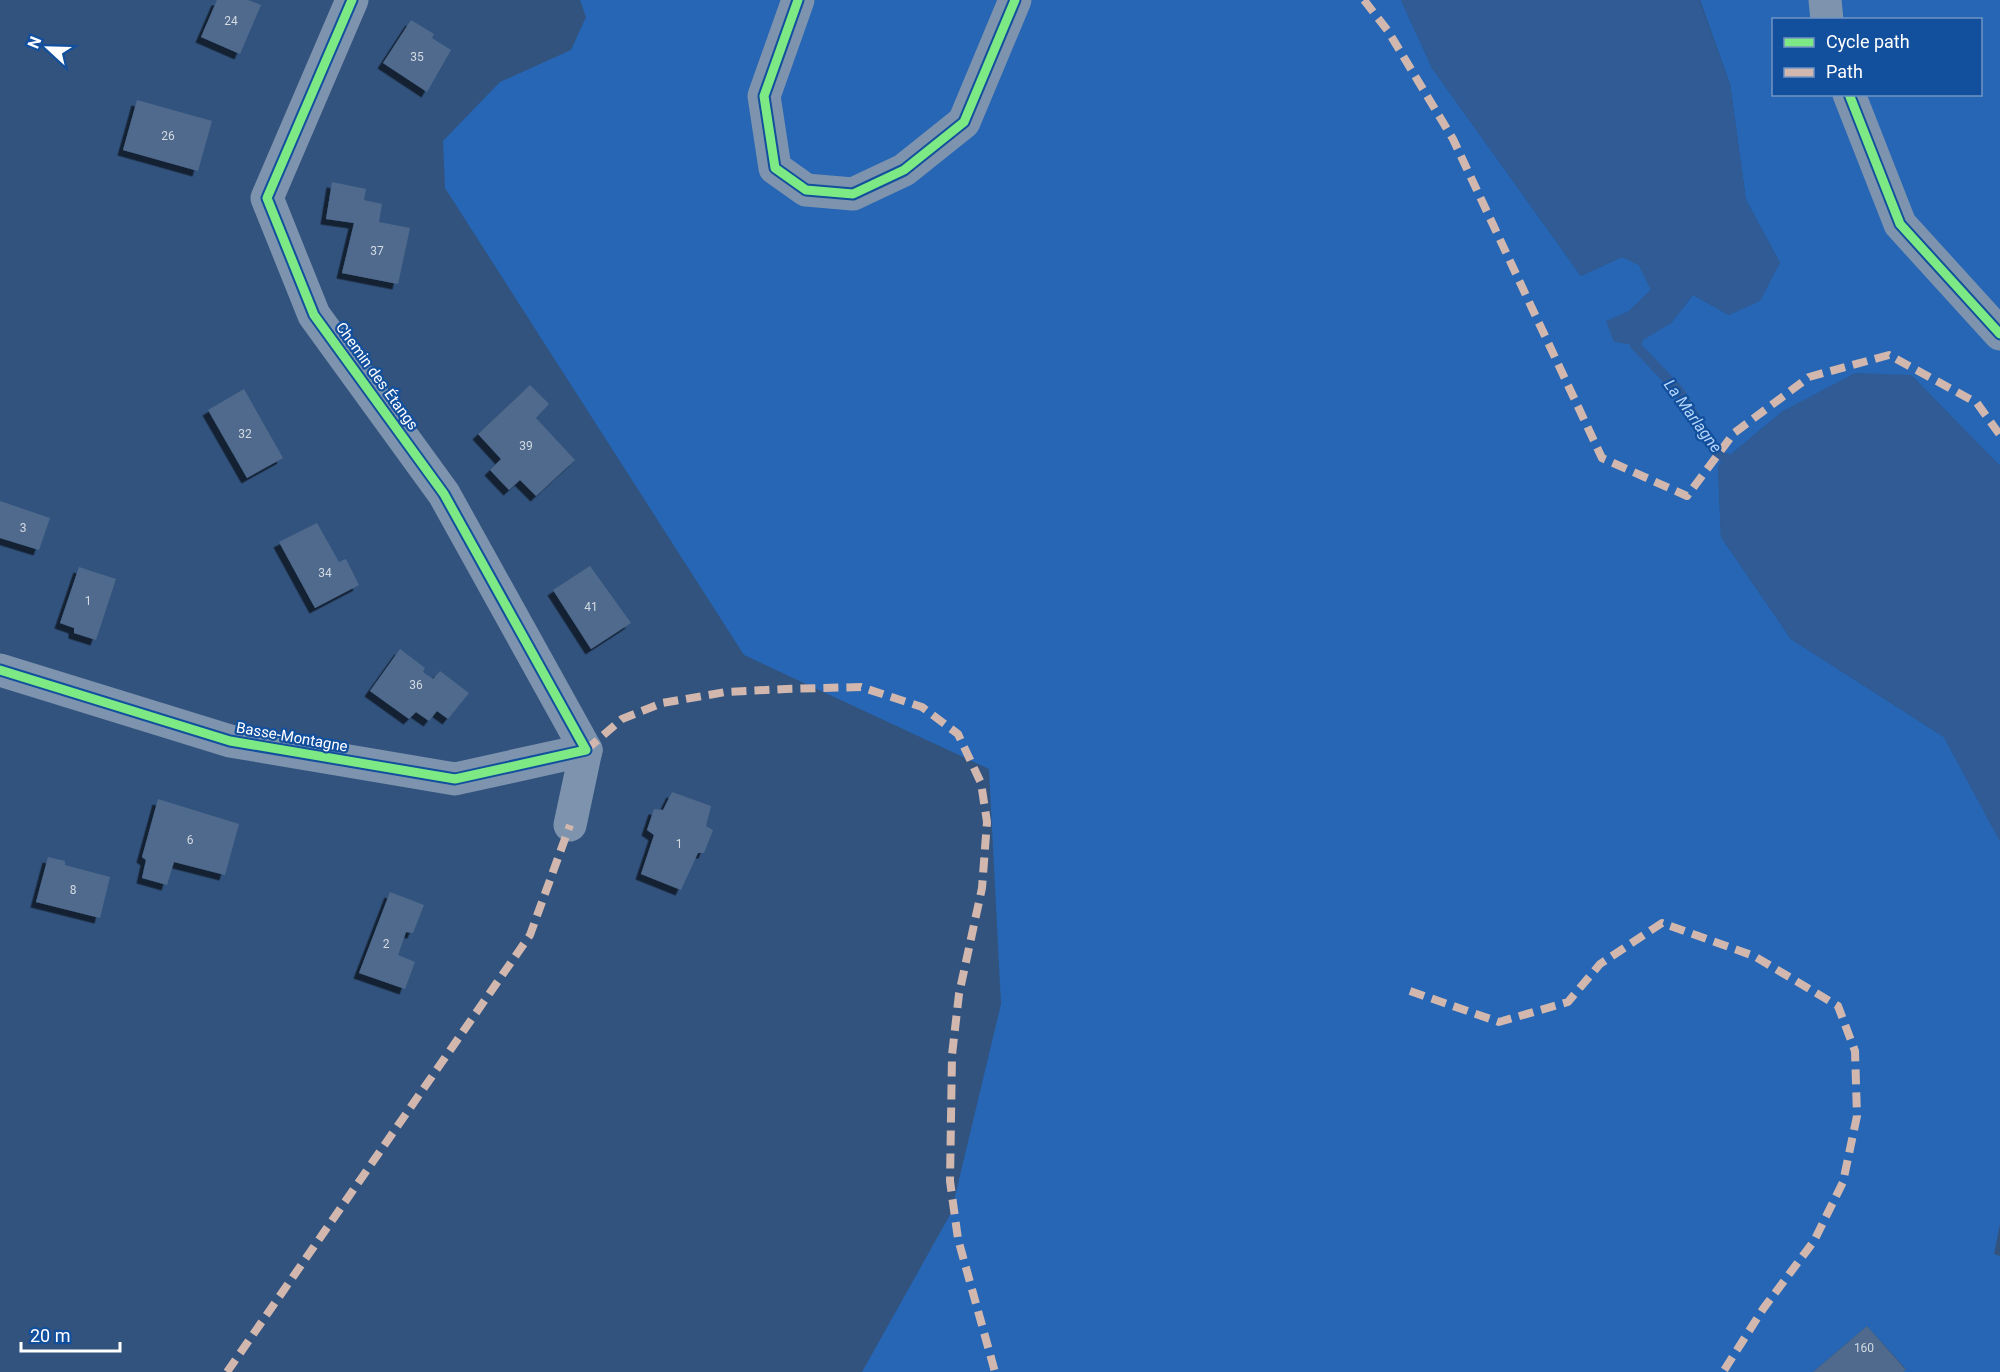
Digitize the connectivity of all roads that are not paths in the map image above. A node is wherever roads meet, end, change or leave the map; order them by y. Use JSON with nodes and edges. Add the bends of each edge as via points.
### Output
{"nodes":[{"id":1,"x":352,"y":0,"type":"edge"},
{"id":2,"x":798,"y":0,"type":"edge"},
{"id":3,"x":1015,"y":0,"type":"edge"},
{"id":4,"x":1825,"y":0,"type":"edge"},
{"id":5,"x":1827,"y":18,"type":"edge"},
{"id":6,"x":1850,"y":96,"type":"edge"},
{"id":7,"x":2000,"y":334,"type":"edge"},
{"id":8,"x":0,"y":669,"type":"edge"},
{"id":9,"x":586,"y":750,"type":"junction"},
{"id":10,"x":570,"y":825,"type":"dead end"}],
"edges":[{"from":1,"to":9,"type":"street","name":"Chemin des Étangs","via":[[267,198],[314,315],[444,494]]},
{"from":2,"to":3,"type":"street","via":[[764,96],[775,168],[806,190],[853,194],[904,170],[964,122]]},
{"from":4,"to":5,"type":"street"},
{"from":6,"to":7,"type":"street","via":[[1900,224]]},
{"from":8,"to":9,"type":"street","name":"Basse-Montagne","via":[[230,741],[455,779]]},
{"from":9,"to":10,"type":"street"}]}
